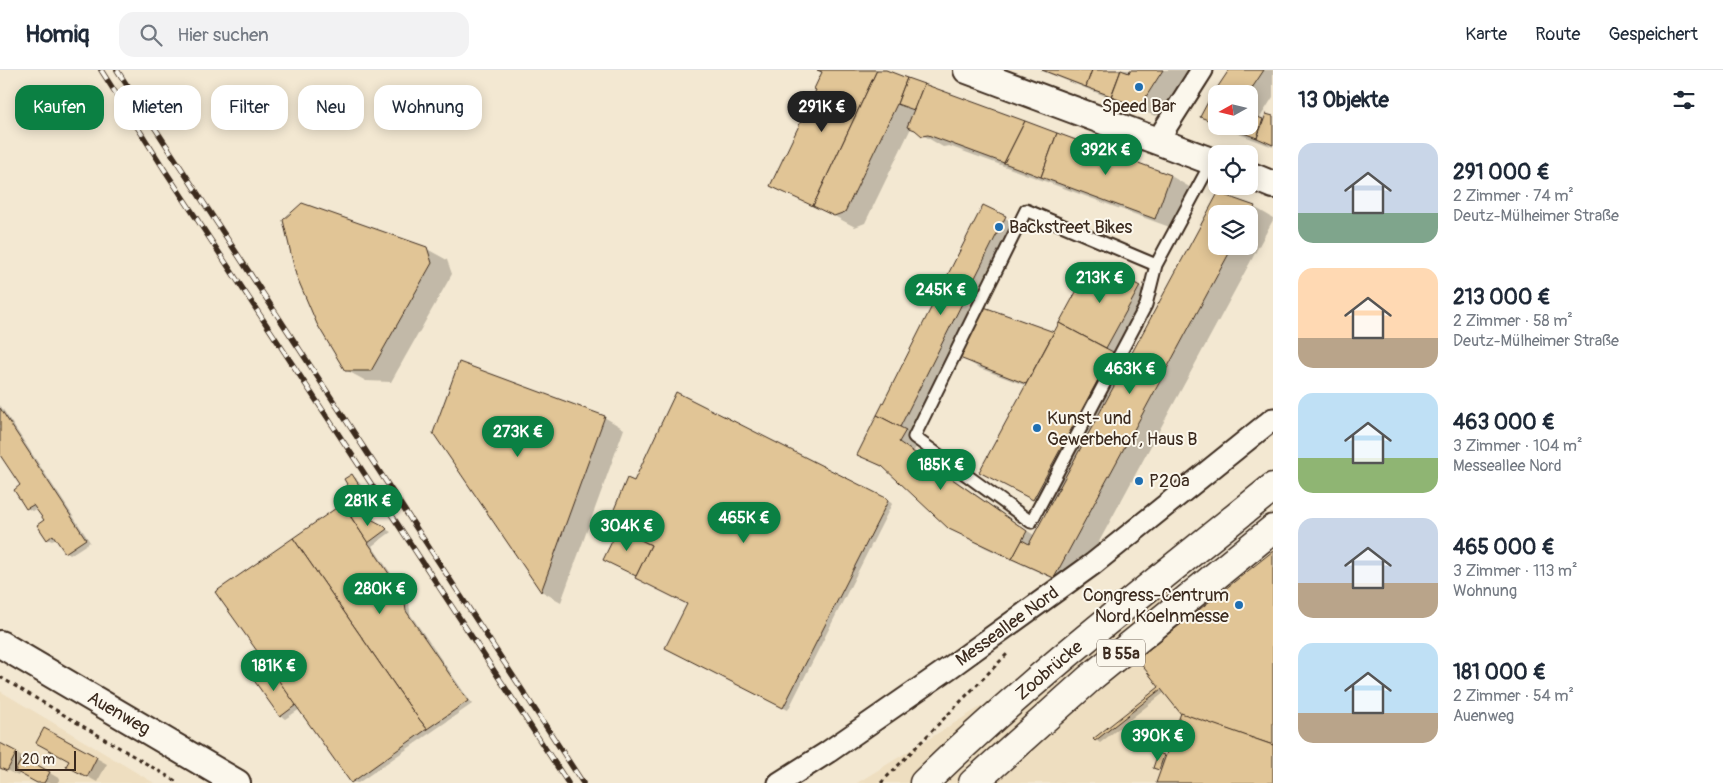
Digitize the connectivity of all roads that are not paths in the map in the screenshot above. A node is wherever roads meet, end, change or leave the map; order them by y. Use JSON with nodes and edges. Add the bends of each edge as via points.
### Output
{"nodes":[{"id":1,"x":967,"y":70,"type":"edge"},
{"id":2,"x":1202,"y":70,"type":"edge"},
{"id":3,"x":1157,"y":141,"type":"junction"},
{"id":4,"x":1208,"y":160,"type":"edge"},
{"id":5,"x":1208,"y":173,"type":"edge"},
{"id":6,"x":1258,"y":179,"type":"edge"},
{"id":7,"x":1273,"y":185,"type":"edge"},
{"id":8,"x":1156,"y":265,"type":"junction"},
{"id":9,"x":1273,"y":419,"type":"edge"},
{"id":10,"x":1273,"y":487,"type":"edge"},
{"id":11,"x":1273,"y":529,"type":"edge"},
{"id":12,"x":0,"y":644,"type":"edge"},
{"id":13,"x":237,"y":783,"type":"edge"},
{"id":14,"x":779,"y":783,"type":"edge"},
{"id":15,"x":924,"y":783,"type":"edge"},
{"id":16,"x":973,"y":783,"type":"edge"}],
"edges":[{"from":1,"to":3,"type":"street"},
{"from":2,"to":3,"type":"street"},
{"from":3,"to":4,"type":"street"},
{"from":5,"to":8,"type":"lane"},
{"from":6,"to":7,"type":"street"},
{"from":8,"to":8,"type":"lane","via":[[1026,210],[914,437],[1031,522],[1146,305]]},
{"from":9,"to":14,"type":"street","name":"Messeallee Nord","via":[[1093,564],[952,666]]},
{"from":10,"to":15,"type":"highway","name":"Zoobrücke","via":[[1021,693]]},
{"from":11,"to":16,"type":"highway","name":"Zoobrücke","number":"B 55a","via":[[1090,678]]},
{"from":12,"to":13,"type":"street","name":"Auenweg"}]}
